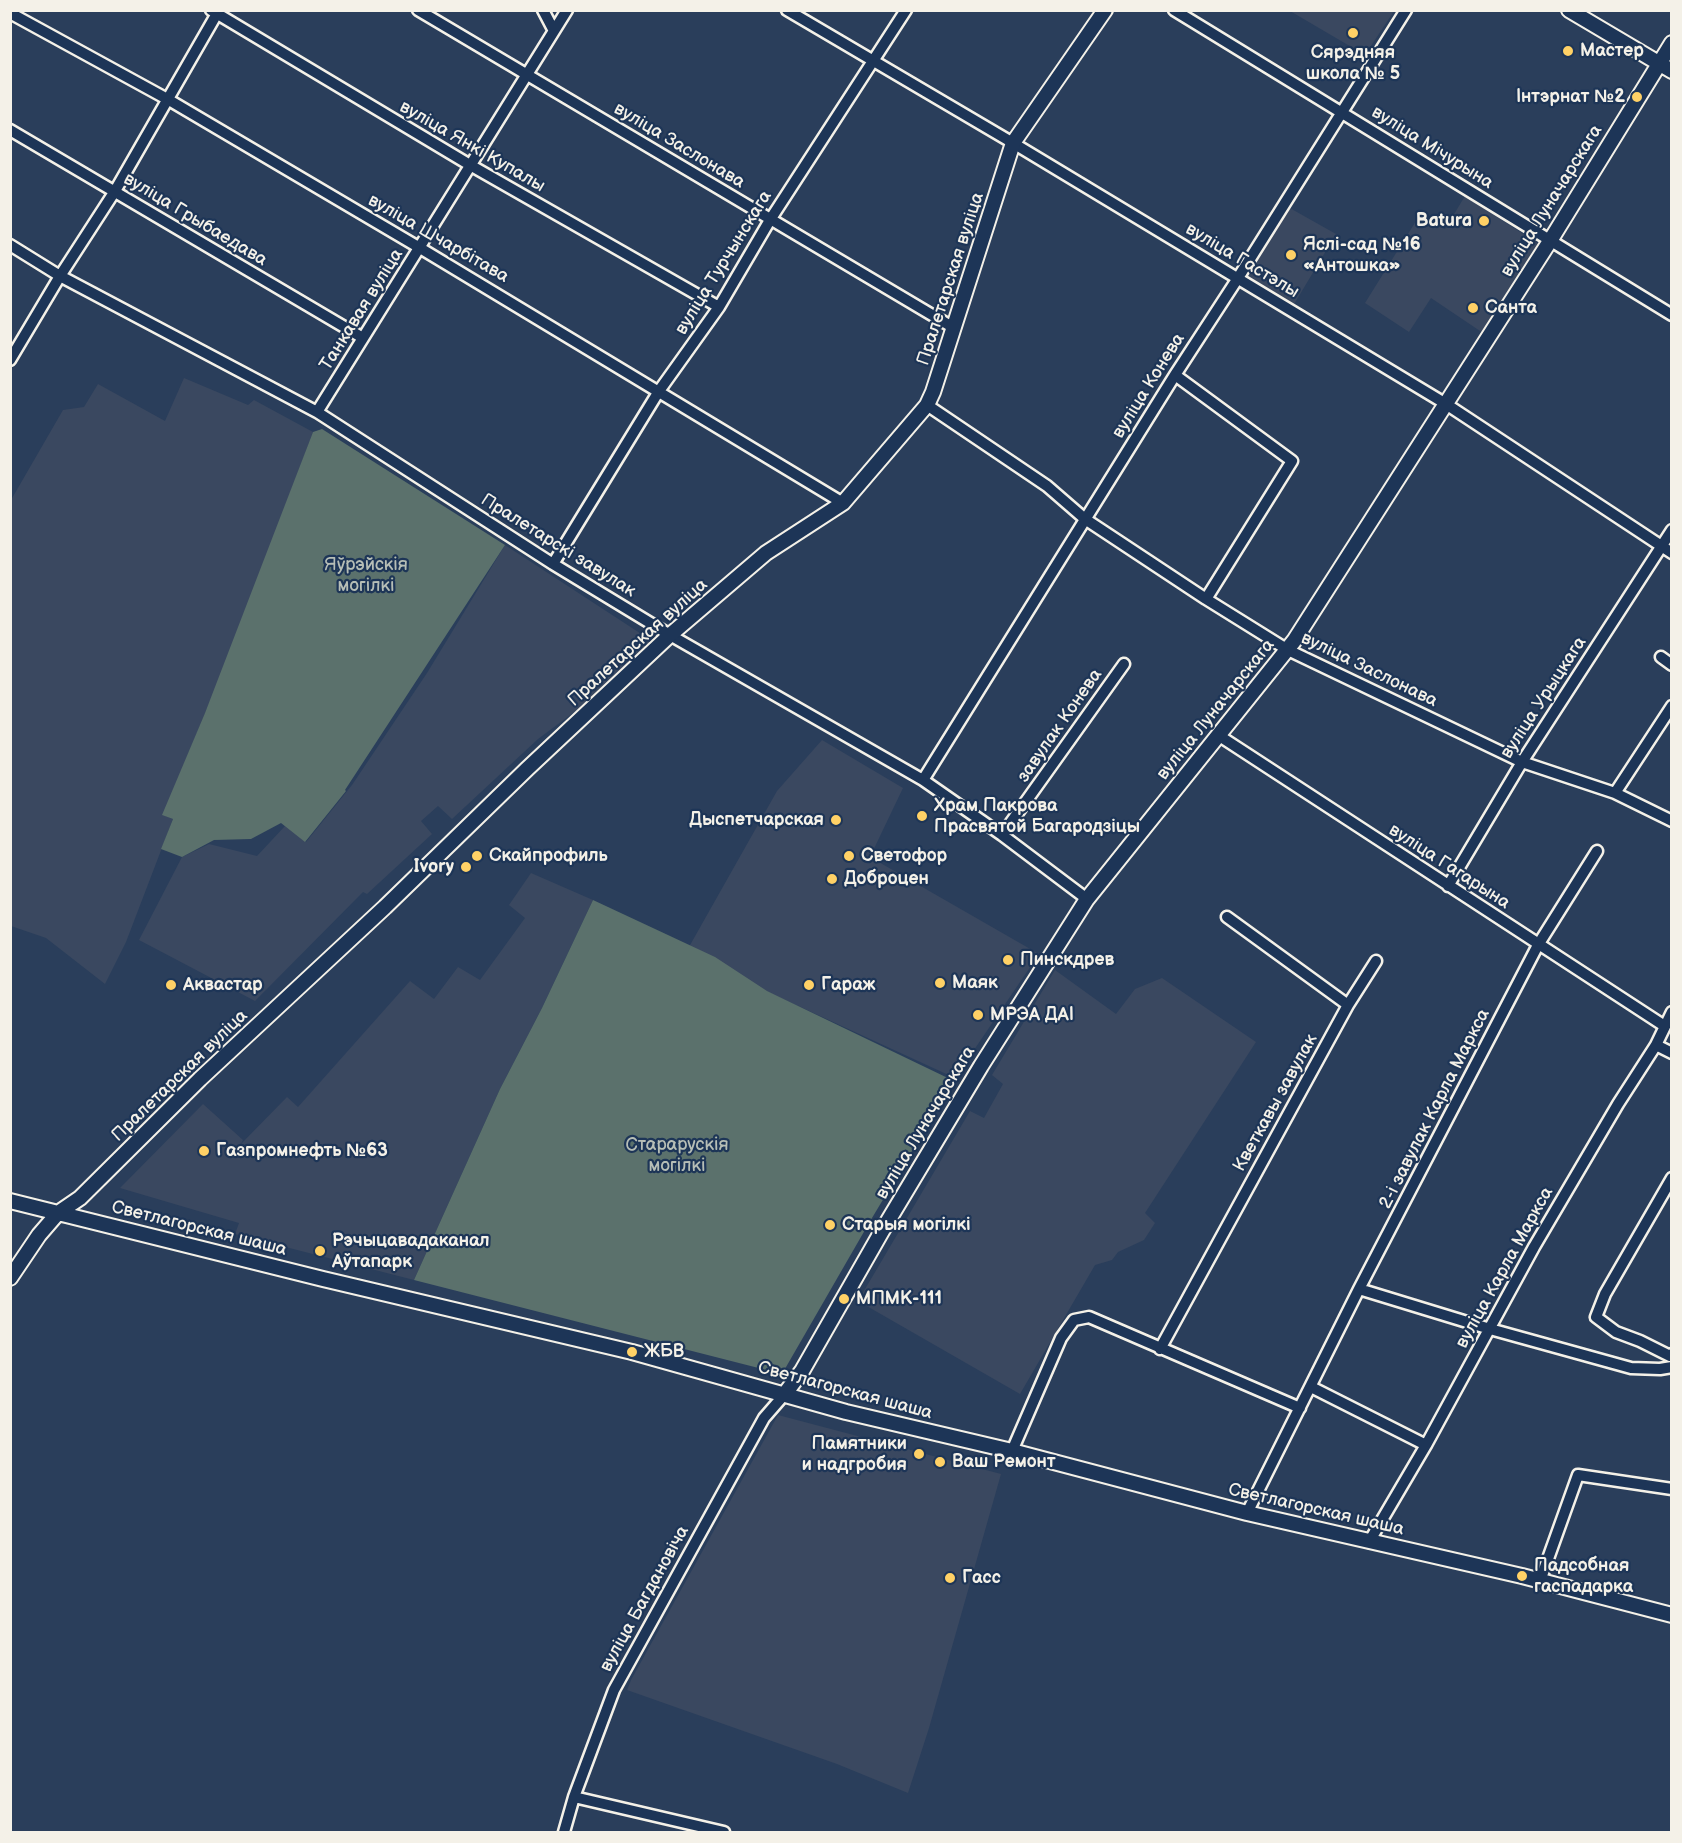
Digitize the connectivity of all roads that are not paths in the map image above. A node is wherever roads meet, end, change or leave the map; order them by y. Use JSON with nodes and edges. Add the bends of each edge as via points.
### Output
{"nodes":[{"id":1,"x":418,"y":10,"type":"edge"},
{"id":2,"x":543,"y":10,"type":"edge"},
{"id":3,"x":567,"y":10,"type":"edge"},
{"id":4,"x":787,"y":10,"type":"edge"},
{"id":5,"x":906,"y":10,"type":"edge"},
{"id":6,"x":1105,"y":10,"type":"edge"},
{"id":7,"x":1174,"y":10,"type":"edge"},
{"id":8,"x":1406,"y":10,"type":"edge"},
{"id":9,"x":1569,"y":10,"type":"edge"},
{"id":10,"x":216,"y":12,"type":"edge"},
{"id":11,"x":10,"y":13,"type":"edge"},
{"id":12,"x":554,"y":31,"type":"junction"},
{"id":13,"x":1671,"y":42,"type":"edge"},
{"id":14,"x":874,"y":62,"type":"junction"},
{"id":15,"x":1659,"y":63,"type":"junction"},
{"id":16,"x":1671,"y":71,"type":"edge"},
{"id":17,"x":527,"y":74,"type":"junction"},
{"id":18,"x":169,"y":100,"type":"junction"},
{"id":19,"x":1342,"y":112,"type":"junction"},
{"id":20,"x":10,"y":130,"type":"edge"},
{"id":21,"x":1013,"y":143,"type":"junction"},
{"id":22,"x":470,"y":165,"type":"junction"},
{"id":23,"x":115,"y":191,"type":"junction"},
{"id":24,"x":770,"y":220,"type":"junction"},
{"id":25,"x":1550,"y":241,"type":"junction"},
{"id":26,"x":10,"y":245,"type":"edge"},
{"id":27,"x":420,"y":248,"type":"junction"},
{"id":28,"x":60,"y":276,"type":"junction"},
{"id":29,"x":1238,"y":278,"type":"junction"},
{"id":30,"x":719,"y":307,"type":"junction"},
{"id":31,"x":1671,"y":315,"type":"edge"},
{"id":32,"x":954,"y":328,"type":"junction"},
{"id":33,"x":363,"y":339,"type":"junction"},
{"id":34,"x":10,"y":360,"type":"edge"},
{"id":35,"x":1174,"y":375,"type":"junction"},
{"id":36,"x":659,"y":391,"type":"junction"},
{"id":37,"x":1446,"y":404,"type":"junction"},
{"id":38,"x":927,"y":405,"type":"junction"},
{"id":39,"x":317,"y":412,"type":"junction"},
{"id":40,"x":843,"y":503,"type":"junction"},
{"id":41,"x":1085,"y":519,"type":"junction"},
{"id":42,"x":1671,"y":530,"type":"edge"},
{"id":43,"x":1662,"y":546,"type":"junction"},
{"id":44,"x":1671,"y":553,"type":"edge"},
{"id":45,"x":553,"y":564,"type":"junction"},
{"id":46,"x":1206,"y":598,"type":"junction"},
{"id":47,"x":670,"y":635,"type":"junction"},
{"id":48,"x":1288,"y":650,"type":"junction"},
{"id":49,"x":1661,"y":657,"type":"dead end"},
{"id":50,"x":1124,"y":664,"type":"dead end"},
{"id":51,"x":1671,"y":665,"type":"edge"},
{"id":52,"x":1671,"y":706,"type":"edge"},
{"id":53,"x":1218,"y":735,"type":"junction"},
{"id":54,"x":1522,"y":762,"type":"junction"},
{"id":55,"x":923,"y":780,"type":"junction"},
{"id":56,"x":1615,"y":794,"type":"junction"},
{"id":57,"x":1671,"y":821,"type":"edge"},
{"id":58,"x":1002,"y":835,"type":"junction"},
{"id":59,"x":1597,"y":851,"type":"dead end"},
{"id":60,"x":1448,"y":886,"type":"junction"},
{"id":61,"x":1088,"y":899,"type":"junction"},
{"id":62,"x":1227,"y":918,"type":"dead end"},
{"id":63,"x":1538,"y":945,"type":"junction"},
{"id":64,"x":1376,"y":961,"type":"dead end"},
{"id":65,"x":1348,"y":1005,"type":"junction"},
{"id":66,"x":1671,"y":1012,"type":"edge"},
{"id":67,"x":1663,"y":1025,"type":"junction"},
{"id":68,"x":1656,"y":1045,"type":"junction"},
{"id":69,"x":1671,"y":1053,"type":"edge"},
{"id":70,"x":1671,"y":1179,"type":"edge"},
{"id":71,"x":10,"y":1201,"type":"edge"},
{"id":72,"x":58,"y":1213,"type":"junction"},
{"id":73,"x":10,"y":1278,"type":"edge"},
{"id":74,"x":1359,"y":1289,"type":"junction"},
{"id":75,"x":1490,"y":1329,"type":"junction"},
{"id":76,"x":1160,"y":1348,"type":"junction"},
{"id":77,"x":1671,"y":1359,"type":"edge"},
{"id":78,"x":1311,"y":1387,"type":"junction"},
{"id":79,"x":784,"y":1395,"type":"junction"},
{"id":80,"x":1300,"y":1408,"type":"junction"},
{"id":81,"x":1426,"y":1445,"type":"junction"},
{"id":82,"x":1012,"y":1451,"type":"junction"},
{"id":83,"x":1671,"y":1489,"type":"edge"},
{"id":84,"x":1247,"y":1513,"type":"junction"},
{"id":85,"x":1369,"y":1542,"type":"junction"},
{"id":86,"x":1540,"y":1581,"type":"junction"},
{"id":87,"x":1671,"y":1615,"type":"edge"},
{"id":88,"x":574,"y":1797,"type":"junction"},
{"id":89,"x":564,"y":1833,"type":"edge"},
{"id":90,"x":724,"y":1833,"type":"edge"}],
"edges":[{"from":1,"to":17,"type":"street","name":"вуліца Заслонава"},
{"from":2,"to":12,"type":"street"},
{"from":3,"to":12,"type":"street","name":"Танкавая вуліца"},
{"from":4,"to":14,"type":"street","name":"вуліца Гастэлы"},
{"from":5,"to":14,"type":"street","name":"вуліца Турчынскага"},
{"from":6,"to":21,"type":"street","name":"Пралетарская вуліца"},
{"from":7,"to":19,"type":"street","name":"вуліца Мічурына"},
{"from":8,"to":19,"type":"street","name":"вуліца Конева"},
{"from":9,"to":15,"type":"street"},
{"from":10,"to":18,"type":"street"},
{"from":10,"to":22,"type":"street","name":"вуліца Янкі Купалы"},
{"from":11,"to":18,"type":"street","name":"вуліца Шчарбітава"},
{"from":12,"to":17,"type":"street","name":"Танкавая вуліца"},
{"from":13,"to":15,"type":"street","name":"вуліца Луначарскага"},
{"from":14,"to":21,"type":"street","name":"вуліца Гастэлы"},
{"from":14,"to":24,"type":"street","name":"вуліца Турчынскага"},
{"from":15,"to":16,"type":"street"},
{"from":15,"to":25,"type":"street","name":"вуліца Луначарскага"},
{"from":17,"to":22,"type":"street","name":"Танкавая вуліца"},
{"from":17,"to":24,"type":"street","name":"вуліца Заслонава"},
{"from":18,"to":23,"type":"street"},
{"from":18,"to":27,"type":"street","name":"вуліца Шчарбітава"},
{"from":19,"to":25,"type":"street","name":"вуліца Мічурына"},
{"from":19,"to":29,"type":"street","name":"вуліца Конева"},
{"from":20,"to":23,"type":"street","name":"вуліца Грыбаедава"},
{"from":21,"to":29,"type":"street","name":"вуліца Гастэлы"},
{"from":21,"to":32,"type":"street","name":"Пралетарская вуліца"},
{"from":22,"to":27,"type":"street","name":"Танкавая вуліца"},
{"from":22,"to":30,"type":"street","name":"вуліца Янкі Купалы"},
{"from":23,"to":28,"type":"street"},
{"from":23,"to":33,"type":"street","name":"вуліца Грыбаедава"},
{"from":24,"to":30,"type":"street","name":"вуліца Турчынскага"},
{"from":24,"to":32,"type":"street","name":"вуліца Заслонава"},
{"from":25,"to":31,"type":"street","name":"вуліца Мічурына"},
{"from":25,"to":37,"type":"street","name":"вуліца Луначарскага"},
{"from":26,"to":28,"type":"street","name":"Пралетарскі завулак"},
{"from":27,"to":33,"type":"street","name":"Танкавая вуліца"},
{"from":27,"to":36,"type":"street","name":"вуліца Шчарбітава"},
{"from":28,"to":34,"type":"street"},
{"from":28,"to":39,"type":"street","name":"Пралетарскі завулак"},
{"from":29,"to":35,"type":"street","name":"вуліца Конева"},
{"from":29,"to":37,"type":"street","name":"вуліца Гастэлы"},
{"from":30,"to":36,"type":"street","name":"вуліца Турчынскага"},
{"from":32,"to":38,"type":"street","name":"Пралетарская вуліца"},
{"from":33,"to":39,"type":"street","name":"Танкавая вуліца"},
{"from":35,"to":41,"type":"street","name":"вуліца Конева"},
{"from":35,"to":46,"type":"street","via":[[1292,461]]},
{"from":36,"to":40,"type":"street","name":"вуліца Шчарбітава"},
{"from":36,"to":45,"type":"street","name":"вуліца Турчынскага"},
{"from":37,"to":43,"type":"street","name":"вуліца Гастэлы"},
{"from":37,"to":48,"type":"street","name":"вуліца Луначарскага"},
{"from":38,"to":40,"type":"street","name":"Пралетарская вуліца"},
{"from":38,"to":41,"type":"street","name":"вуліца Заслонава","via":[[1047,486]]},
{"from":39,"to":45,"type":"street","name":"Пралетарскі завулак"},
{"from":40,"to":47,"type":"street","name":"Пралетарская вуліца","via":[[766,553]]},
{"from":41,"to":46,"type":"street","name":"вуліца Заслонава"},
{"from":41,"to":55,"type":"street","name":"вуліца Конева"},
{"from":42,"to":43,"type":"street","name":"вуліца Урыцкага"},
{"from":43,"to":44,"type":"street","name":"вуліца Гастэлы"},
{"from":43,"to":54,"type":"street","name":"вуліца Урыцкага"},
{"from":45,"to":47,"type":"street","name":"Пралетарскі завулак"},
{"from":46,"to":48,"type":"street","name":"вуліца Заслонава"},
{"from":47,"to":55,"type":"street","name":"Пралетарскі завулак"},
{"from":47,"to":72,"type":"street","name":"Пралетарская вуліца","via":[[200,1079],[80,1198]]},
{"from":48,"to":53,"type":"street","name":"вуліца Луначарскага"},
{"from":48,"to":54,"type":"street","name":"вуліца Заслонава"},
{"from":49,"to":51,"type":"street"},
{"from":50,"to":58,"type":"street","name":"завулак Конева"},
{"from":52,"to":56,"type":"street"},
{"from":53,"to":60,"type":"street","name":"вуліца Гагарына"},
{"from":53,"to":61,"type":"street","name":"вуліца Луначарскага"},
{"from":54,"to":56,"type":"street","name":"вуліца Заслонава"},
{"from":54,"to":60,"type":"street","name":"вуліца Урыцкага"},
{"from":55,"to":58,"type":"street","name":"Пралетарскі завулак"},
{"from":56,"to":57,"type":"street","name":"вуліца Заслонава"},
{"from":58,"to":61,"type":"street","name":"Пралетарскі завулак"},
{"from":59,"to":63,"type":"street","name":"2-і завулак Карла Маркса"},
{"from":60,"to":63,"type":"street","name":"вуліца Гагарына"},
{"from":61,"to":79,"type":"street","name":"вуліца Луначарскага","via":[[981,1066],[802,1371]]},
{"from":62,"to":65,"type":"street"},
{"from":63,"to":67,"type":"street","name":"вуліца Гагарына"},
{"from":63,"to":74,"type":"street","name":"2-і завулак Карла Маркса"},
{"from":64,"to":65,"type":"street","name":"Кветкавы завулак"},
{"from":65,"to":76,"type":"street","name":"Кветкавы завулак"},
{"from":66,"to":67,"type":"street","name":"вуліца Карла Маркса"},
{"from":67,"to":68,"type":"street","name":"вуліца Карла Маркса"},
{"from":68,"to":69,"type":"street"},
{"from":68,"to":75,"type":"street","name":"вуліца Карла Маркса","via":[[1580,1167]]},
{"from":70,"to":77,"type":"street","via":[[1605,1294],[1596,1317],[1616,1332]]},
{"from":71,"to":72,"type":"street","name":"Светлагорская шаша"},
{"from":72,"to":73,"type":"street","name":"Пралетарская вуліца"},
{"from":72,"to":79,"type":"street","name":"Светлагорская шаша","via":[[632,1352]]},
{"from":74,"to":75,"type":"street"},
{"from":74,"to":78,"type":"street","name":"2-і завулак Карла Маркса"},
{"from":75,"to":77,"type":"street","via":[[1630,1368],[1660,1370]]},
{"from":75,"to":81,"type":"street","name":"вуліца Карла Маркса"},
{"from":76,"to":80,"type":"street"},
{"from":76,"to":82,"type":"street","via":[[1089,1317],[1074,1320],[1061,1338]]},
{"from":78,"to":80,"type":"street","name":"2-і завулак Карла Маркса"},
{"from":78,"to":81,"type":"street"},
{"from":79,"to":82,"type":"street","name":"Светлагорская шаша"},
{"from":79,"to":88,"type":"street","name":"вуліца Багдановіча","via":[[764,1418],[614,1689]]},
{"from":80,"to":84,"type":"street","name":"2-і завулак Карла Маркса"},
{"from":81,"to":85,"type":"street","name":"вуліца Карла Маркса"},
{"from":82,"to":84,"type":"street","name":"Светлагорская шаша"},
{"from":83,"to":86,"type":"street","via":[[1578,1475]]},
{"from":84,"to":85,"type":"street","name":"Светлагорская шаша"},
{"from":85,"to":86,"type":"street","name":"Светлагорская шаша"},
{"from":86,"to":87,"type":"street","name":"Светлагорская шаша"},
{"from":88,"to":89,"type":"street","name":"вуліца Багдановіча"},
{"from":88,"to":90,"type":"street"}]}
